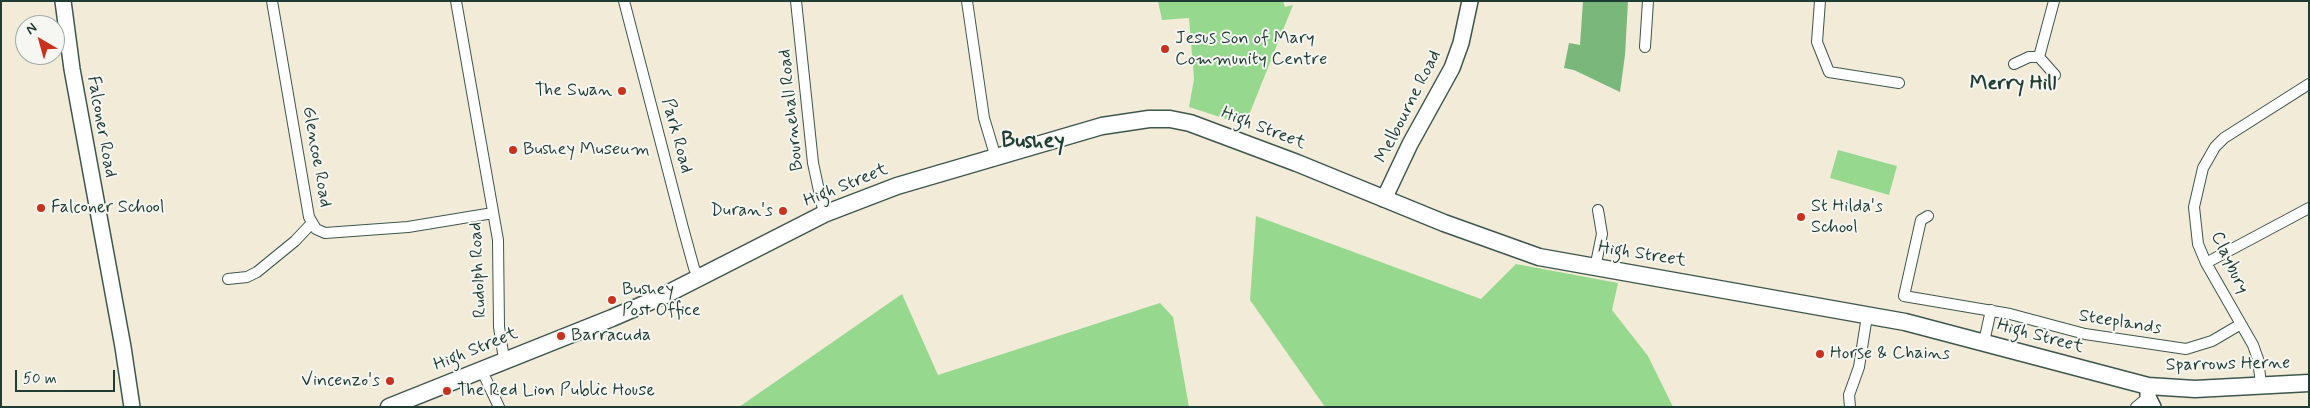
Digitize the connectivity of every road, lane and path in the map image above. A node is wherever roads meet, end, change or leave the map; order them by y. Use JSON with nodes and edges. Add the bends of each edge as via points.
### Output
{"nodes":[{"id":1,"x":63,"y":1,"type":"edge"},
{"id":2,"x":272,"y":1,"type":"edge"},
{"id":3,"x":456,"y":1,"type":"edge"},
{"id":4,"x":624,"y":1,"type":"edge"},
{"id":5,"x":796,"y":1,"type":"edge"},
{"id":6,"x":967,"y":1,"type":"edge"},
{"id":7,"x":1470,"y":1,"type":"edge"},
{"id":8,"x":1648,"y":1,"type":"edge"},
{"id":9,"x":1820,"y":1,"type":"edge"},
{"id":10,"x":2054,"y":1,"type":"edge"},
{"id":11,"x":1645,"y":47,"type":"dead end"},
{"id":12,"x":2039,"y":57,"type":"junction"},
{"id":13,"x":2014,"y":64,"type":"dead end"},
{"id":14,"x":2055,"y":75,"type":"dead end"},
{"id":15,"x":1899,"y":83,"type":"dead end"},
{"id":16,"x":2309,"y":84,"type":"edge"},
{"id":17,"x":996,"y":158,"type":"junction"},
{"id":18,"x":1384,"y":200,"type":"junction"},
{"id":19,"x":2309,"y":208,"type":"edge"},
{"id":20,"x":1598,"y":210,"type":"dead end"},
{"id":21,"x":493,"y":213,"type":"junction"},
{"id":22,"x":824,"y":214,"type":"junction"},
{"id":23,"x":1928,"y":216,"type":"dead end"},
{"id":24,"x":312,"y":224,"type":"junction"},
{"id":25,"x":2206,"y":263,"type":"junction"},
{"id":26,"x":1595,"y":268,"type":"junction"},
{"id":27,"x":699,"y":278,"type":"junction"},
{"id":28,"x":228,"y":280,"type":"dead end"},
{"id":29,"x":1991,"y":310,"type":"junction"},
{"id":30,"x":1867,"y":316,"type":"junction"},
{"id":31,"x":2241,"y":324,"type":"junction"},
{"id":32,"x":1984,"y":342,"type":"junction"},
{"id":33,"x":504,"y":359,"type":"junction"},
{"id":34,"x":481,"y":368,"type":"junction"},
{"id":35,"x":2309,"y":383,"type":"edge"},
{"id":36,"x":2261,"y":384,"type":"junction"},
{"id":37,"x":2150,"y":397,"type":"edge"},
{"id":38,"x":132,"y":407,"type":"edge"},
{"id":39,"x":389,"y":407,"type":"edge"},
{"id":40,"x":499,"y":407,"type":"edge"},
{"id":41,"x":1850,"y":407,"type":"edge"},
{"id":42,"x":2136,"y":407,"type":"edge"}],
"edges":[{"from":1,"to":38,"type":"street","name":"Falconer Road"},
{"from":2,"to":24,"type":"street","name":"Glencoe Road"},
{"from":3,"to":21,"type":"street","name":"Rudolph Road"},
{"from":4,"to":27,"type":"street","name":"Park Road","via":[[685,236]]},
{"from":5,"to":22,"type":"street","name":"Bournehall Road","via":[[813,163]]},
{"from":6,"to":17,"type":"street","via":[[984,118]]},
{"from":7,"to":18,"type":"street","name":"Melbourne Road","via":[[1452,68],[1410,144]]},
{"from":8,"to":11,"type":"street"},
{"from":9,"to":15,"type":"street","via":[[1817,42],[1829,72]]},
{"from":10,"to":12,"type":"street"},
{"from":12,"to":13,"type":"street","via":[[2029,57]]},
{"from":12,"to":14,"type":"street"},
{"from":16,"to":25,"type":"street","name":"Claybury","via":[[2224,138],[2208,157],[2194,207],[2198,244]]},
{"from":17,"to":18,"type":"main road","name":"High Street","via":[[1102,126],[1131,120],[1170,119],[1190,123],[1297,163]]},
{"from":17,"to":22,"type":"main road","name":"High Street","via":[[897,186]]},
{"from":18,"to":26,"type":"main road","name":"High Street","via":[[1540,257]]},
{"from":19,"to":25,"type":"street"},
{"from":20,"to":26,"type":"street","via":[[1602,234]]},
{"from":21,"to":24,"type":"street","name":"Glencoe Road","via":[[408,227],[325,233]]},
{"from":21,"to":33,"type":"street","name":"Rudolph Road","via":[[498,240],[499,327]]},
{"from":22,"to":27,"type":"main road","name":"High Street"},
{"from":23,"to":29,"type":"street","name":"Steeplands","via":[[1921,220],[1904,296]]},
{"from":24,"to":28,"type":"street","via":[[257,272]]},
{"from":25,"to":31,"type":"street","name":"Claybury"},
{"from":26,"to":30,"type":"main road","name":"High Street"},
{"from":27,"to":33,"type":"main road","name":"High Street","via":[[612,318]]},
{"from":29,"to":31,"type":"street","name":"Steeplands","via":[[2085,334],[2186,349],[2212,341]]},
{"from":29,"to":32,"type":"street"},
{"from":30,"to":32,"type":"main road","name":"High Street"},
{"from":30,"to":41,"type":"street","via":[[1859,367],[1849,395]]},
{"from":31,"to":36,"type":"street","name":"Claybury","via":[[2258,359]]},
{"from":32,"to":37,"type":"main road","name":"High Street"},
{"from":33,"to":34,"type":"main road","name":"High Street"},
{"from":34,"to":39,"type":"main road","name":"High Street"},
{"from":34,"to":40,"type":"street"},
{"from":35,"to":36,"type":"main road","name":"Sparrows Herne"},
{"from":36,"to":37,"type":"main road","name":"Sparrows Herne","via":[[2195,389]]},
{"from":37,"to":42,"type":"street"}]}
